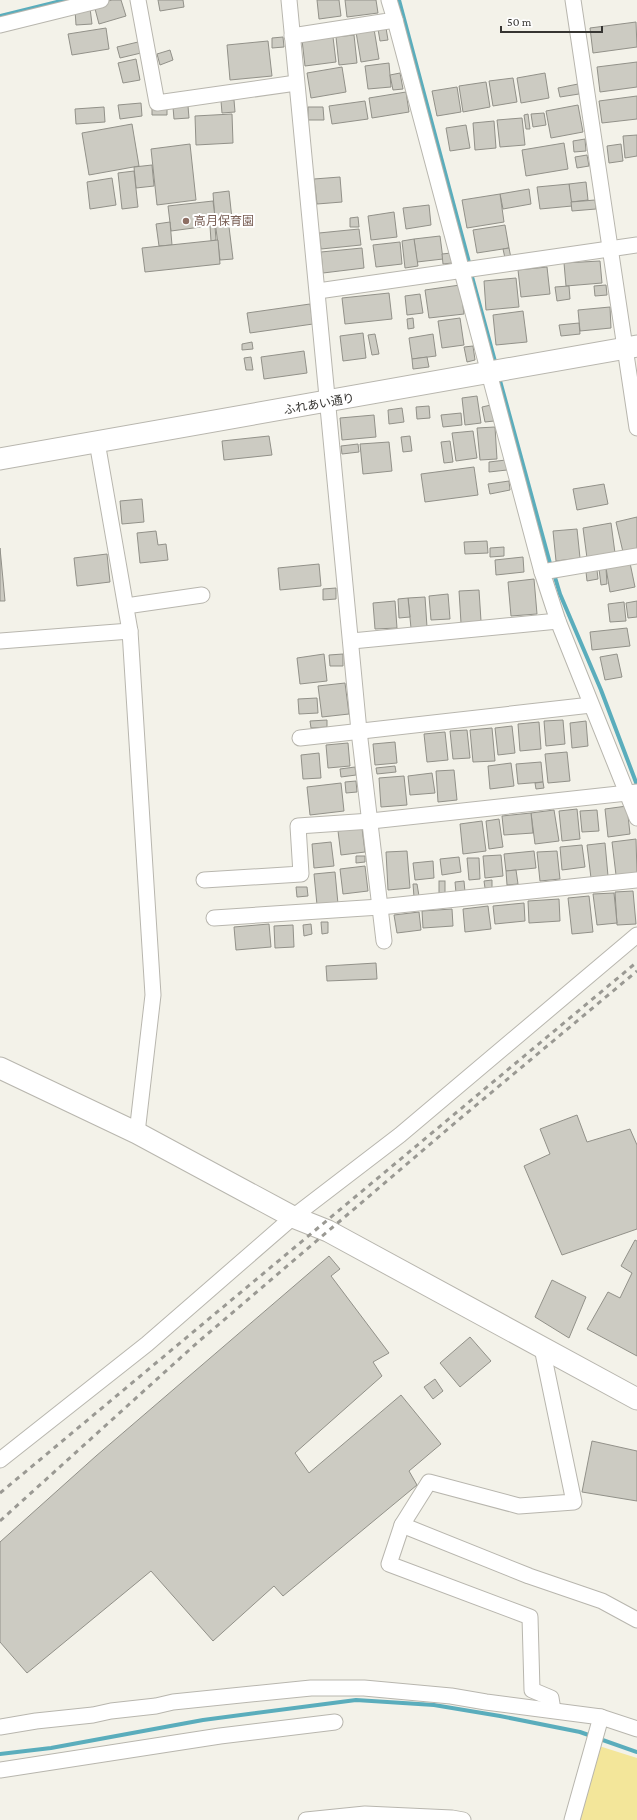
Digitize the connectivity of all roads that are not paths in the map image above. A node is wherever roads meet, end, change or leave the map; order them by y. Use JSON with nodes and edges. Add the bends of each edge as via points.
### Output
{"nodes":[{"id":1,"x":101,"y":0,"type":"edge"},
{"id":2,"x":138,"y":0,"type":"edge"},
{"id":3,"x":289,"y":0,"type":"edge"},
{"id":4,"x":389,"y":0,"type":"edge"},
{"id":5,"x":573,"y":0,"type":"edge"},
{"id":6,"x":395,"y":20,"type":"junction"},
{"id":7,"x":0,"y":25,"type":"edge"},
{"id":8,"x":292,"y":36,"type":"junction"},
{"id":9,"x":296,"y":83,"type":"junction"},
{"id":10,"x":637,"y":246,"type":"edge"},
{"id":11,"x":612,"y":249,"type":"junction"},
{"id":12,"x":462,"y":271,"type":"junction"},
{"id":13,"x":318,"y":291,"type":"junction"},
{"id":14,"x":632,"y":347,"type":"edge"},
{"id":15,"x":488,"y":373,"type":"junction"},
{"id":16,"x":327,"y":402,"type":"junction"},
{"id":17,"x":637,"y":428,"type":"edge"},
{"id":18,"x":97,"y":442,"type":"junction"},
{"id":19,"x":0,"y":460,"type":"edge"},
{"id":20,"x":637,"y":556,"type":"edge"},
{"id":21,"x":542,"y":572,"type":"junction"},
{"id":22,"x":202,"y":596,"type":"dead end"},
{"id":23,"x":126,"y":606,"type":"junction"},
{"id":24,"x":558,"y":621,"type":"junction"},
{"id":25,"x":130,"y":631,"type":"junction"},
{"id":26,"x":0,"y":641,"type":"edge"},
{"id":27,"x":352,"y":641,"type":"junction"},
{"id":28,"x":591,"y":705,"type":"junction"},
{"id":29,"x":359,"y":732,"type":"junction"},
{"id":30,"x":300,"y":738,"type":"dead end"},
{"id":31,"x":632,"y":793,"type":"edge"},
{"id":32,"x":637,"y":818,"type":"edge"},
{"id":33,"x":371,"y":821,"type":"junction"},
{"id":34,"x":204,"y":880,"type":"dead end"},
{"id":35,"x":637,"y":880,"type":"edge"},
{"id":36,"x":380,"y":907,"type":"junction"},
{"id":37,"x":214,"y":918,"type":"dead end"},
{"id":38,"x":637,"y":935,"type":"edge"},
{"id":39,"x":384,"y":941,"type":"dead end"},
{"id":40,"x":0,"y":1068,"type":"edge"},
{"id":41,"x":137,"y":1133,"type":"junction"},
{"id":42,"x":293,"y":1217,"type":"junction"},
{"id":43,"x":542,"y":1348,"type":"junction"},
{"id":44,"x":637,"y":1399,"type":"edge"},
{"id":45,"x":0,"y":1460,"type":"edge"},
{"id":46,"x":402,"y":1525,"type":"junction"},
{"id":47,"x":637,"y":1620,"type":"edge"},
{"id":48,"x":553,"y":1710,"type":"junction"},
{"id":49,"x":601,"y":1717,"type":"junction"},
{"id":50,"x":335,"y":1722,"type":"dead end"},
{"id":51,"x":0,"y":1727,"type":"edge"},
{"id":52,"x":637,"y":1729,"type":"edge"},
{"id":53,"x":0,"y":1770,"type":"edge"},
{"id":54,"x":306,"y":1820,"type":"edge"},
{"id":55,"x":463,"y":1820,"type":"edge"},
{"id":56,"x":572,"y":1820,"type":"edge"}],
"edges":[{"from":1,"to":7,"type":"street"},
{"from":2,"to":9,"type":"street","via":[[157,103]]},
{"from":3,"to":8,"type":"street"},
{"from":4,"to":6,"type":"street"},
{"from":5,"to":11,"type":"street"},
{"from":6,"to":8,"type":"street"},
{"from":6,"to":12,"type":"street"},
{"from":8,"to":9,"type":"street"},
{"from":9,"to":13,"type":"street"},
{"from":10,"to":11,"type":"street"},
{"from":11,"to":12,"type":"street"},
{"from":11,"to":14,"type":"street"},
{"from":12,"to":13,"type":"street"},
{"from":12,"to":15,"type":"street"},
{"from":13,"to":16,"type":"street"},
{"from":14,"to":15,"type":"street","name":"ふれあい通り"},
{"from":14,"to":17,"type":"street"},
{"from":15,"to":16,"type":"street","name":"ふれあい通り"},
{"from":15,"to":21,"type":"street"},
{"from":16,"to":18,"type":"street","name":"ふれあい通り"},
{"from":16,"to":27,"type":"street"},
{"from":18,"to":19,"type":"street","name":"ふれあい通り"},
{"from":18,"to":23,"type":"street"},
{"from":20,"to":21,"type":"street"},
{"from":21,"to":24,"type":"street"},
{"from":22,"to":23,"type":"street"},
{"from":23,"to":25,"type":"street"},
{"from":24,"to":27,"type":"street"},
{"from":24,"to":28,"type":"street"},
{"from":25,"to":26,"type":"street"},
{"from":25,"to":41,"type":"street","via":[[153,995]]},
{"from":27,"to":29,"type":"street"},
{"from":28,"to":29,"type":"street"},
{"from":28,"to":31,"type":"street"},
{"from":29,"to":30,"type":"street"},
{"from":29,"to":33,"type":"street"},
{"from":31,"to":32,"type":"street"},
{"from":31,"to":33,"type":"street"},
{"from":33,"to":34,"type":"street","via":[[298,826],[301,874]]},
{"from":33,"to":36,"type":"street"},
{"from":35,"to":36,"type":"street"},
{"from":36,"to":37,"type":"street"},
{"from":36,"to":39,"type":"street"},
{"from":38,"to":42,"type":"street","via":[[400,1135]]},
{"from":40,"to":41,"type":"street"},
{"from":41,"to":42,"type":"street"},
{"from":42,"to":43,"type":"street","via":[[328,1231]]},
{"from":42,"to":45,"type":"street","via":[[147,1344]]},
{"from":43,"to":44,"type":"street"},
{"from":43,"to":46,"type":"street","via":[[574,1502],[519,1506],[429,1482]]},
{"from":46,"to":47,"type":"street","via":[[529,1576],[602,1600]]},
{"from":46,"to":48,"type":"street","via":[[389,1564],[530,1616],[532,1690],[550,1698]]},
{"from":48,"to":49,"type":"street"},
{"from":48,"to":51,"type":"street","via":[[451,1696],[364,1688],[311,1688],[173,1702]]},
{"from":49,"to":52,"type":"street"},
{"from":49,"to":56,"type":"street"},
{"from":50,"to":53,"type":"street","via":[[220,1736]]},
{"from":54,"to":55,"type":"street","via":[[365,1814]]}]}
